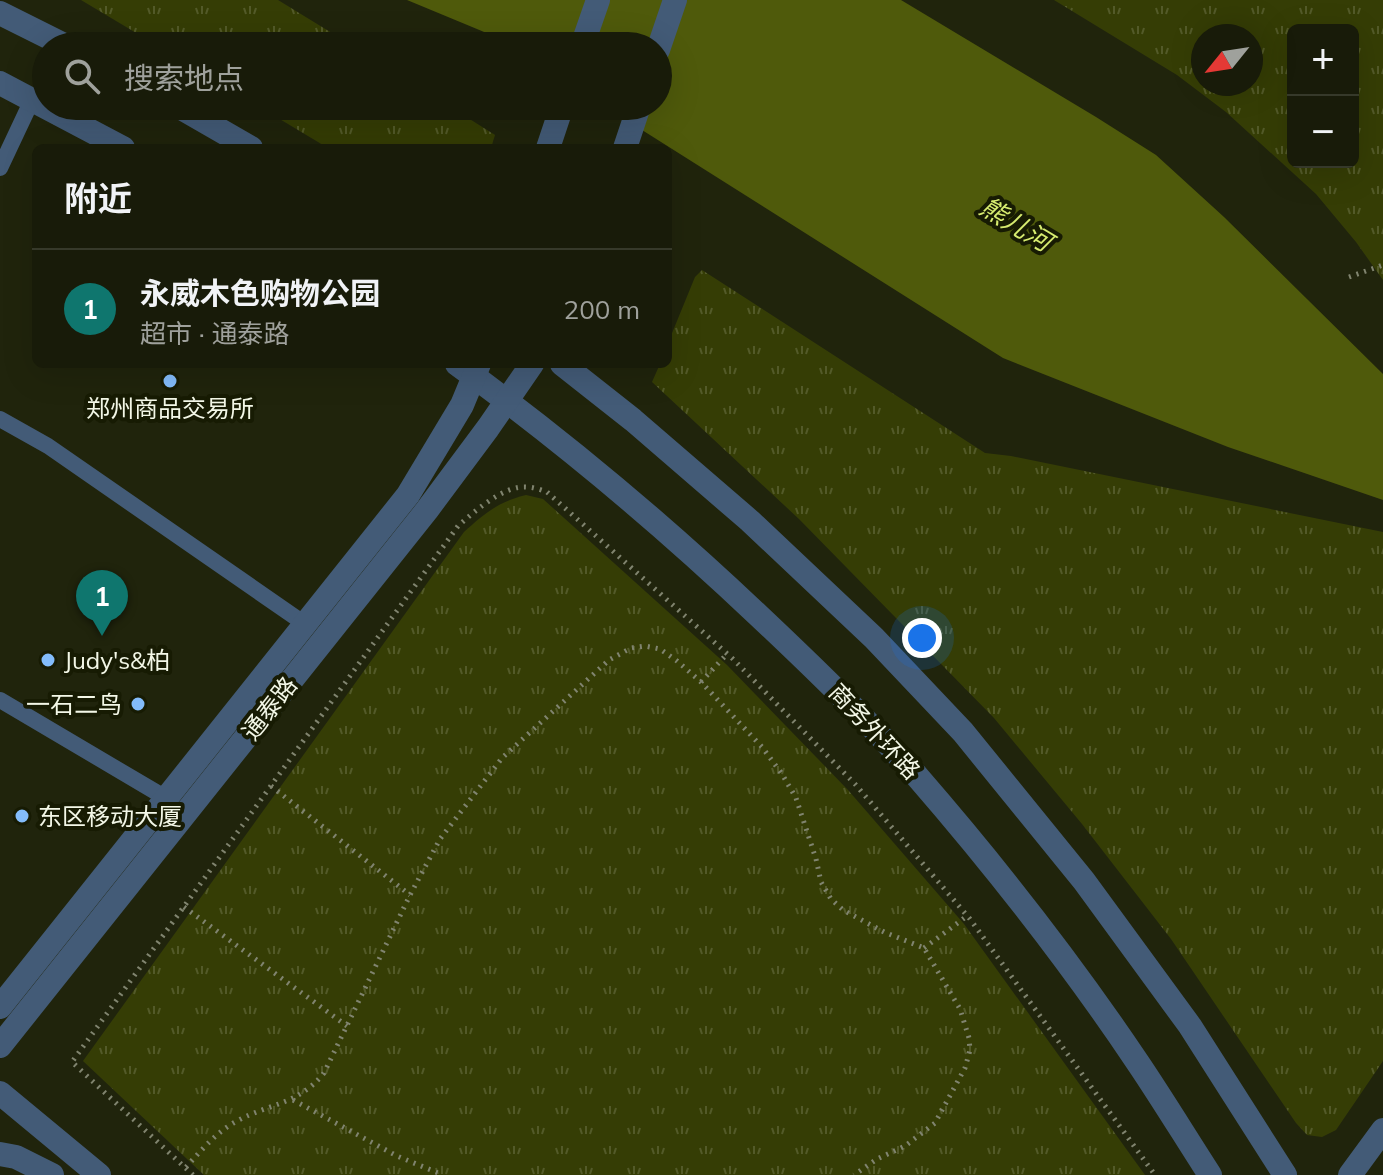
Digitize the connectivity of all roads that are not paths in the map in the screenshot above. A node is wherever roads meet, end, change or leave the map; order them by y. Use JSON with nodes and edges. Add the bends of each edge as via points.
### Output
{"nodes":[{"id":1,"x":598,"y":0,"type":"edge"},
{"id":2,"x":675,"y":0,"type":"edge"},
{"id":3,"x":0,"y":13,"type":"edge"},
{"id":4,"x":38,"y":32,"type":"edge"},
{"id":5,"x":587,"y":32,"type":"edge"},
{"id":6,"x":664,"y":32,"type":"edge"},
{"id":7,"x":0,"y":83,"type":"edge"},
{"id":8,"x":32,"y":100,"type":"joint"},
{"id":9,"x":70,"y":120,"type":"edge"},
{"id":10,"x":202,"y":120,"type":"edge"},
{"id":11,"x":557,"y":120,"type":"edge"},
{"id":12,"x":634,"y":120,"type":"edge"},
{"id":13,"x":115,"y":144,"type":"edge"},
{"id":14,"x":244,"y":144,"type":"edge"},
{"id":15,"x":549,"y":144,"type":"edge"},
{"id":16,"x":626,"y":144,"type":"edge"},
{"id":17,"x":0,"y":168,"type":"edge"},
{"id":18,"x":470,"y":368,"type":"edge"},
{"id":19,"x":529,"y":368,"type":"edge"},
{"id":20,"x":567,"y":368,"type":"edge"},
{"id":21,"x":507,"y":402,"type":"junction"},
{"id":22,"x":0,"y":419,"type":"edge"},
{"id":23,"x":305,"y":624,"type":"junction"},
{"id":24,"x":0,"y":700,"type":"edge"},
{"id":25,"x":166,"y":798,"type":"junction"},
{"id":26,"x":0,"y":1007,"type":"edge"},
{"id":27,"x":0,"y":1046,"type":"edge"},
{"id":28,"x":0,"y":1093,"type":"edge"},
{"id":29,"x":1383,"y":1130,"type":"edge"},
{"id":30,"x":0,"y":1154,"type":"edge"},
{"id":31,"x":52,"y":1175,"type":"edge"},
{"id":32,"x":99,"y":1175,"type":"edge"},
{"id":33,"x":1210,"y":1175,"type":"edge"},
{"id":34,"x":1285,"y":1175,"type":"edge"},
{"id":35,"x":1350,"y":1175,"type":"edge"}],
"edges":[{"from":1,"to":5,"type":"street"},
{"from":2,"to":6,"type":"street"},
{"from":3,"to":4,"type":"street"},
{"from":7,"to":8,"type":"street"},
{"from":8,"to":17,"type":"lane"},
{"from":9,"to":13,"type":"street"},
{"from":10,"to":14,"type":"street"},
{"from":11,"to":15,"type":"street"},
{"from":12,"to":16,"type":"street"},
{"from":18,"to":21,"type":"street","name":"商务外环路"},
{"from":18,"to":23,"type":"street","name":"通泰路","via":[[462,405],[408,495]]},
{"from":19,"to":21,"type":"street","name":"通泰路"},
{"from":20,"to":34,"type":"street","via":[[750,521],[874,638],[963,732],[1084,881],[1190,1026]]},
{"from":21,"to":27,"type":"street","name":"通泰路"},
{"from":21,"to":33,"type":"street","name":"商务外环路","via":[[709,568],[830,682],[915,774],[1043,931],[1138,1062]]},
{"from":22,"to":23,"type":"lane","via":[[48,446]]},
{"from":23,"to":25,"type":"street","name":"通泰路"},
{"from":24,"to":25,"type":"lane"},
{"from":25,"to":26,"type":"street","name":"通泰路"},
{"from":28,"to":32,"type":"street"},
{"from":29,"to":35,"type":"street"},
{"from":30,"to":31,"type":"street"}]}
